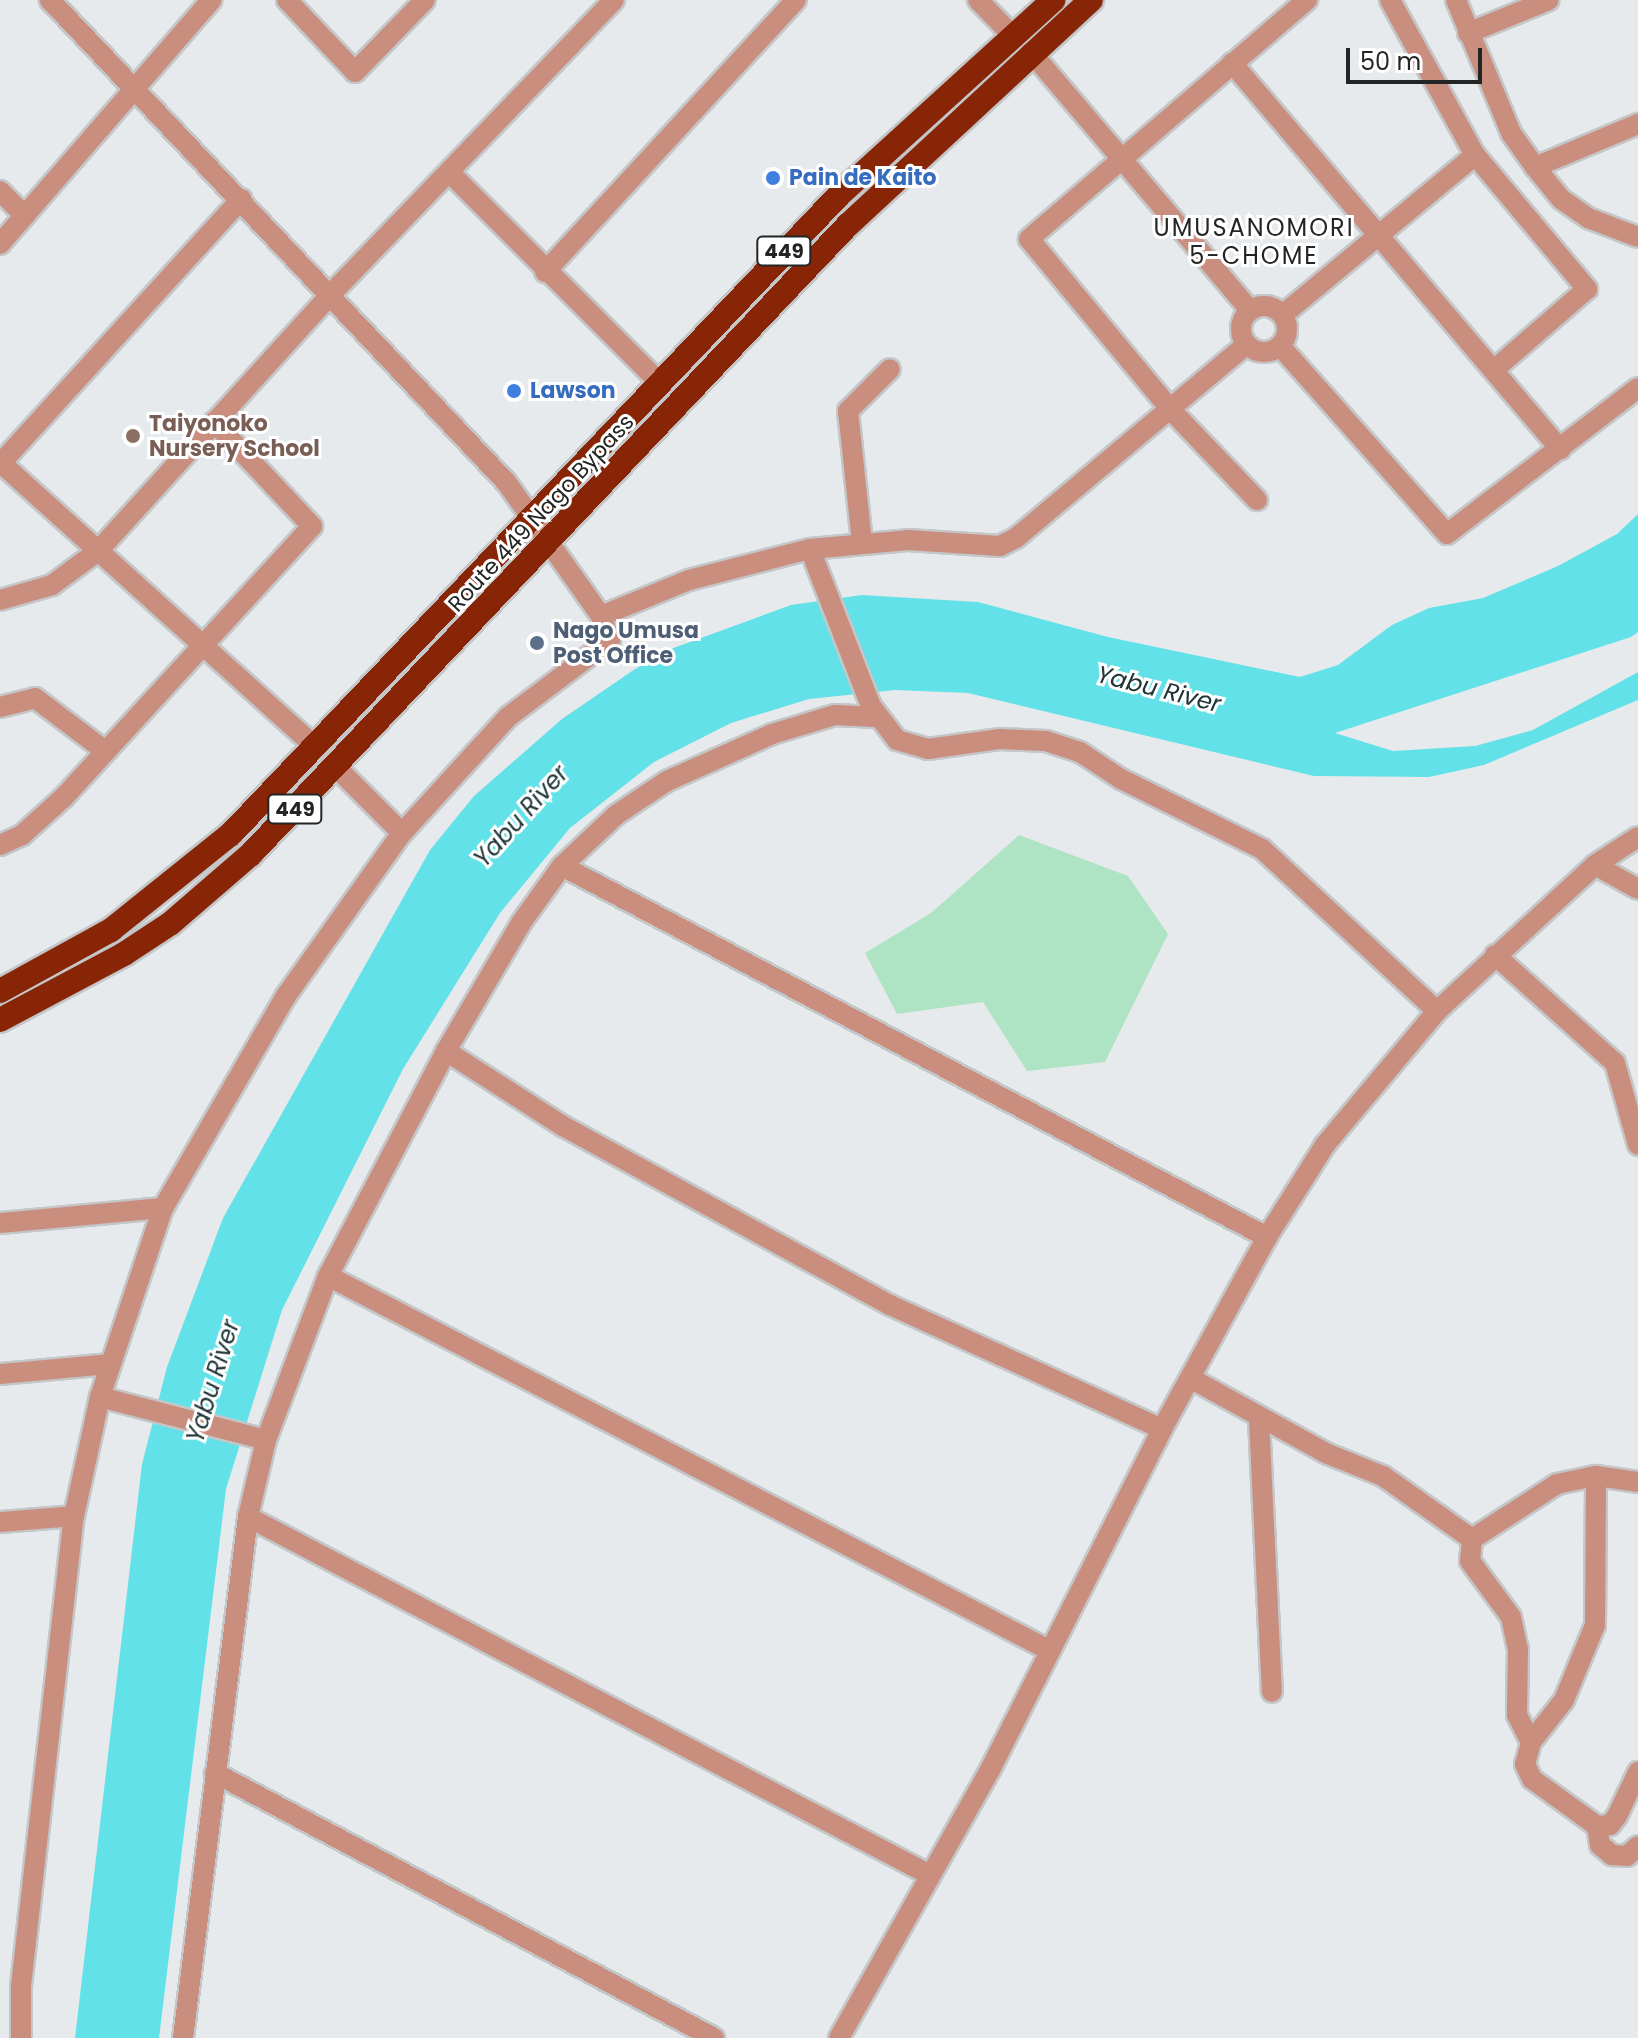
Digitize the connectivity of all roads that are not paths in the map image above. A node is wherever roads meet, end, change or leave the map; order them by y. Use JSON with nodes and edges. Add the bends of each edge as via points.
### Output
{"nodes":[{"id":1,"x":50,"y":0,"type":"edge"},
{"id":2,"x":211,"y":0,"type":"edge"},
{"id":3,"x":287,"y":0,"type":"edge"},
{"id":4,"x":425,"y":0,"type":"edge"},
{"id":5,"x":796,"y":0,"type":"edge"},
{"id":6,"x":978,"y":0,"type":"edge"},
{"id":7,"x":1053,"y":0,"type":"edge"},
{"id":8,"x":1091,"y":0,"type":"edge"},
{"id":9,"x":1307,"y":0,"type":"edge"},
{"id":10,"x":1390,"y":0,"type":"edge"},
{"id":11,"x":1456,"y":0,"type":"edge"},
{"id":12,"x":1549,"y":0,"type":"edge"},
{"id":13,"x":608,"y":2,"type":"edge"},
{"id":14,"x":1468,"y":33,"type":"junction"},
{"id":15,"x":1012,"y":35,"type":"junction"},
{"id":16,"x":1031,"y":52,"type":"junction"},
{"id":17,"x":1232,"y":63,"type":"junction"},
{"id":18,"x":132,"y":90,"type":"junction"},
{"id":19,"x":1638,"y":124,"type":"edge"},
{"id":20,"x":1121,"y":155,"type":"junction"},
{"id":21,"x":1475,"y":155,"type":"junction"},
{"id":22,"x":1535,"y":167,"type":"junction"},
{"id":23,"x":450,"y":173,"type":"junction"},
{"id":24,"x":0,"y":191,"type":"edge"},
{"id":25,"x":241,"y":199,"type":"junction"},
{"id":26,"x":25,"y":216,"type":"junction"},
{"id":27,"x":1379,"y":235,"type":"junction"},
{"id":28,"x":1638,"y":237,"type":"edge"},
{"id":29,"x":0,"y":244,"type":"edge"},
{"id":30,"x":545,"y":272,"type":"junction"},
{"id":31,"x":331,"y":294,"type":"junction"},
{"id":32,"x":1249,"y":309,"type":"junction"},
{"id":33,"x":1285,"y":313,"type":"junction"},
{"id":34,"x":1280,"y":346,"type":"junction"},
{"id":35,"x":1244,"y":347,"type":"junction"},
{"id":36,"x":890,"y":369,"type":"dead end"},
{"id":37,"x":1495,"y":369,"type":"junction"},
{"id":38,"x":658,"y":381,"type":"junction"},
{"id":39,"x":1638,"y":388,"type":"edge"},
{"id":40,"x":1171,"y":410,"type":"junction"},
{"id":41,"x":214,"y":422,"type":"junction"},
{"id":42,"x":1560,"y":449,"type":"junction"},
{"id":43,"x":0,"y":462,"type":"edge"},
{"id":44,"x":1257,"y":500,"type":"dead end"},
{"id":45,"x":529,"y":517,"type":"junction"},
{"id":46,"x":862,"y":542,"type":"junction"},
{"id":47,"x":547,"y":545,"type":"junction"},
{"id":48,"x":810,"y":549,"type":"junction"},
{"id":49,"x":98,"y":551,"type":"junction"},
{"id":50,"x":0,"y":600,"type":"edge"},
{"id":51,"x":601,"y":616,"type":"junction"},
{"id":52,"x":203,"y":645,"type":"junction"},
{"id":53,"x":0,"y":707,"type":"edge"},
{"id":54,"x":873,"y":712,"type":"junction"},
{"id":55,"x":315,"y":747,"type":"junction"},
{"id":56,"x":105,"y":751,"type":"junction"},
{"id":57,"x":336,"y":767,"type":"junction"},
{"id":58,"x":402,"y":833,"type":"junction"},
{"id":59,"x":1638,"y":837,"type":"edge"},
{"id":60,"x":0,"y":845,"type":"edge"},
{"id":61,"x":1595,"y":865,"type":"junction"},
{"id":62,"x":562,"y":866,"type":"junction"},
{"id":63,"x":1638,"y":889,"type":"edge"},
{"id":64,"x":1495,"y":955,"type":"junction"},
{"id":65,"x":0,"y":991,"type":"edge"},
{"id":66,"x":1437,"y":1011,"type":"junction"},
{"id":67,"x":0,"y":1020,"type":"edge"},
{"id":68,"x":446,"y":1051,"type":"junction"},
{"id":69,"x":1638,"y":1145,"type":"edge"},
{"id":70,"x":163,"y":1208,"type":"junction"},
{"id":71,"x":0,"y":1223,"type":"edge"},
{"id":72,"x":1267,"y":1237,"type":"junction"},
{"id":73,"x":328,"y":1276,"type":"junction"},
{"id":74,"x":110,"y":1364,"type":"junction"},
{"id":75,"x":0,"y":1374,"type":"edge"},
{"id":76,"x":1192,"y":1379,"type":"junction"},
{"id":77,"x":100,"y":1397,"type":"junction"},
{"id":78,"x":1259,"y":1419,"type":"junction"},
{"id":79,"x":1162,"y":1429,"type":"junction"},
{"id":80,"x":260,"y":1439,"type":"junction"},
{"id":81,"x":1596,"y":1476,"type":"junction"},
{"id":82,"x":1638,"y":1482,"type":"edge"},
{"id":83,"x":74,"y":1516,"type":"junction"},
{"id":84,"x":248,"y":1517,"type":"junction"},
{"id":85,"x":0,"y":1522,"type":"edge"},
{"id":86,"x":1472,"y":1539,"type":"junction"},
{"id":87,"x":1047,"y":1649,"type":"junction"},
{"id":88,"x":1272,"y":1692,"type":"dead end"},
{"id":89,"x":1531,"y":1742,"type":"junction"},
{"id":90,"x":1638,"y":1772,"type":"edge"},
{"id":91,"x":215,"y":1773,"type":"junction"},
{"id":92,"x":1597,"y":1826,"type":"junction"},
{"id":93,"x":1638,"y":1846,"type":"edge"},
{"id":94,"x":930,"y":1875,"type":"junction"},
{"id":95,"x":21,"y":2038,"type":"edge"},
{"id":96,"x":183,"y":2038,"type":"edge"},
{"id":97,"x":714,"y":2038,"type":"edge"},
{"id":98,"x":839,"y":2038,"type":"edge"}],
"edges":[{"from":1,"to":18,"type":"street"},
{"from":2,"to":18,"type":"street"},
{"from":3,"to":4,"type":"street","via":[[355,72]]},
{"from":5,"to":30,"type":"street"},
{"from":6,"to":15,"type":"street"},
{"from":7,"to":15,"type":"highway","name":"Route 449 Nago Bypass","number":"449"},
{"from":8,"to":16,"type":"highway","name":"Route 449 Nago Bypass","number":"449"},
{"from":9,"to":17,"type":"street"},
{"from":10,"to":21,"type":"street"},
{"from":11,"to":14,"type":"street"},
{"from":12,"to":14,"type":"street"},
{"from":13,"to":23,"type":"street"},
{"from":14,"to":22,"type":"street","via":[[1511,133]]},
{"from":15,"to":38,"type":"highway","name":"Route 449 Nago Bypass","number":"449","via":[[839,195]]},
{"from":16,"to":20,"type":"street"},
{"from":16,"to":47,"type":"highway","name":"Route 449 Nago Bypass","number":"449","via":[[848,225]]},
{"from":17,"to":20,"type":"street"},
{"from":17,"to":27,"type":"street"},
{"from":18,"to":25,"type":"street"},
{"from":18,"to":26,"type":"street"},
{"from":19,"to":22,"type":"street"},
{"from":20,"to":32,"type":"street"},
{"from":20,"to":40,"type":"street","via":[[1029,239]]},
{"from":21,"to":27,"type":"street"},
{"from":21,"to":37,"type":"street","via":[[1587,289]]},
{"from":22,"to":28,"type":"street","via":[[1561,199],[1588,218]]},
{"from":23,"to":30,"type":"street"},
{"from":23,"to":31,"type":"street"},
{"from":24,"to":26,"type":"street"},
{"from":25,"to":31,"type":"street"},
{"from":25,"to":43,"type":"street"},
{"from":26,"to":29,"type":"street"},
{"from":27,"to":33,"type":"street"},
{"from":27,"to":37,"type":"street"},
{"from":30,"to":38,"type":"street"},
{"from":31,"to":41,"type":"street"},
{"from":31,"to":45,"type":"street","via":[[506,482]]},
{"from":32,"to":33,"type":"street","via":[[1268,305]]},
{"from":32,"to":35,"type":"street","via":[[1240,329]]},
{"from":33,"to":34,"type":"street","via":[[1288,329]]},
{"from":34,"to":35,"type":"street","via":[[1263,353]]},
{"from":34,"to":42,"type":"street","via":[[1447,534]]},
{"from":35,"to":40,"type":"street"},
{"from":36,"to":46,"type":"street","via":[[848,411]]},
{"from":37,"to":42,"type":"street"},
{"from":38,"to":45,"type":"highway","name":"Route 449 Nago Bypass","number":"449"},
{"from":39,"to":42,"type":"street"},
{"from":40,"to":44,"type":"street"},
{"from":40,"to":46,"type":"street","via":[[1008,542]]},
{"from":41,"to":49,"type":"street"},
{"from":41,"to":52,"type":"street","via":[[312,526]]},
{"from":43,"to":49,"type":"street"},
{"from":45,"to":47,"type":"street"},
{"from":45,"to":55,"type":"highway","name":"Route 449 Nago Bypass","number":"449"},
{"from":46,"to":48,"type":"street"},
{"from":47,"to":51,"type":"street"},
{"from":47,"to":57,"type":"highway","name":"Route 449 Nago Bypass","number":"449"},
{"from":48,"to":51,"type":"street","via":[[689,580]]},
{"from":48,"to":54,"type":"street"},
{"from":49,"to":50,"type":"street","via":[[52,585]]},
{"from":49,"to":52,"type":"street"},
{"from":51,"to":58,"type":"street","via":[[610,640],[508,717]]},
{"from":52,"to":55,"type":"street"},
{"from":52,"to":56,"type":"street"},
{"from":53,"to":56,"type":"street","via":[[35,698]]},
{"from":54,"to":62,"type":"street","via":[[835,715],[772,734],[667,781],[616,815]]},
{"from":54,"to":66,"type":"street","via":[[897,740],[928,749],[1000,739],[1046,741],[1080,752],[1121,779],[1262,849]]},
{"from":55,"to":65,"type":"highway","name":"Route 449 Nago Bypass","number":"449","via":[[231,834],[154,899],[69,957]]},
{"from":56,"to":60,"type":"street","via":[[22,835]]},
{"from":57,"to":58,"type":"street"},
{"from":57,"to":67,"type":"highway","name":"Route 449 Nago Bypass","number":"449","via":[[251,854],[171,923],[83,980]]},
{"from":58,"to":70,"type":"street","via":[[286,996]]},
{"from":59,"to":61,"type":"street"},
{"from":61,"to":63,"type":"street"},
{"from":61,"to":64,"type":"street"},
{"from":62,"to":68,"type":"street","via":[[521,923]]},
{"from":62,"to":72,"type":"street"},
{"from":64,"to":66,"type":"street"},
{"from":64,"to":69,"type":"street","via":[[1615,1063]]},
{"from":66,"to":72,"type":"street","via":[[1325,1145]]},
{"from":68,"to":73,"type":"street"},
{"from":68,"to":79,"type":"street","via":[[563,1126],[890,1305]]},
{"from":70,"to":71,"type":"street"},
{"from":70,"to":74,"type":"street"},
{"from":72,"to":76,"type":"street"},
{"from":73,"to":80,"type":"street"},
{"from":73,"to":87,"type":"street"},
{"from":74,"to":75,"type":"street"},
{"from":74,"to":77,"type":"street"},
{"from":76,"to":78,"type":"street"},
{"from":76,"to":79,"type":"street"},
{"from":77,"to":80,"type":"street"},
{"from":77,"to":83,"type":"street"},
{"from":78,"to":86,"type":"street","via":[[1383,1476]]},
{"from":78,"to":88,"type":"street"},
{"from":79,"to":87,"type":"street"},
{"from":80,"to":84,"type":"street"},
{"from":81,"to":82,"type":"street"},
{"from":81,"to":86,"type":"street","via":[[1557,1484]]},
{"from":81,"to":89,"type":"street","via":[[1595,1625],[1564,1700]]},
{"from":83,"to":85,"type":"street"},
{"from":83,"to":95,"type":"street","via":[[21,1986]]},
{"from":84,"to":91,"type":"street"},
{"from":84,"to":94,"type":"street"},
{"from":86,"to":89,"type":"street","via":[[1470,1561],[1511,1617],[1518,1649],[1517,1715]]},
{"from":87,"to":94,"type":"street","via":[[991,1768]]},
{"from":89,"to":92,"type":"street","via":[[1525,1764],[1532,1779]]},
{"from":90,"to":92,"type":"street","via":[[1617,1816],[1610,1825]]},
{"from":91,"to":96,"type":"street"},
{"from":91,"to":97,"type":"street"},
{"from":92,"to":93,"type":"street","via":[[1600,1845],[1612,1855],[1627,1856]]},
{"from":94,"to":98,"type":"street"}]}
